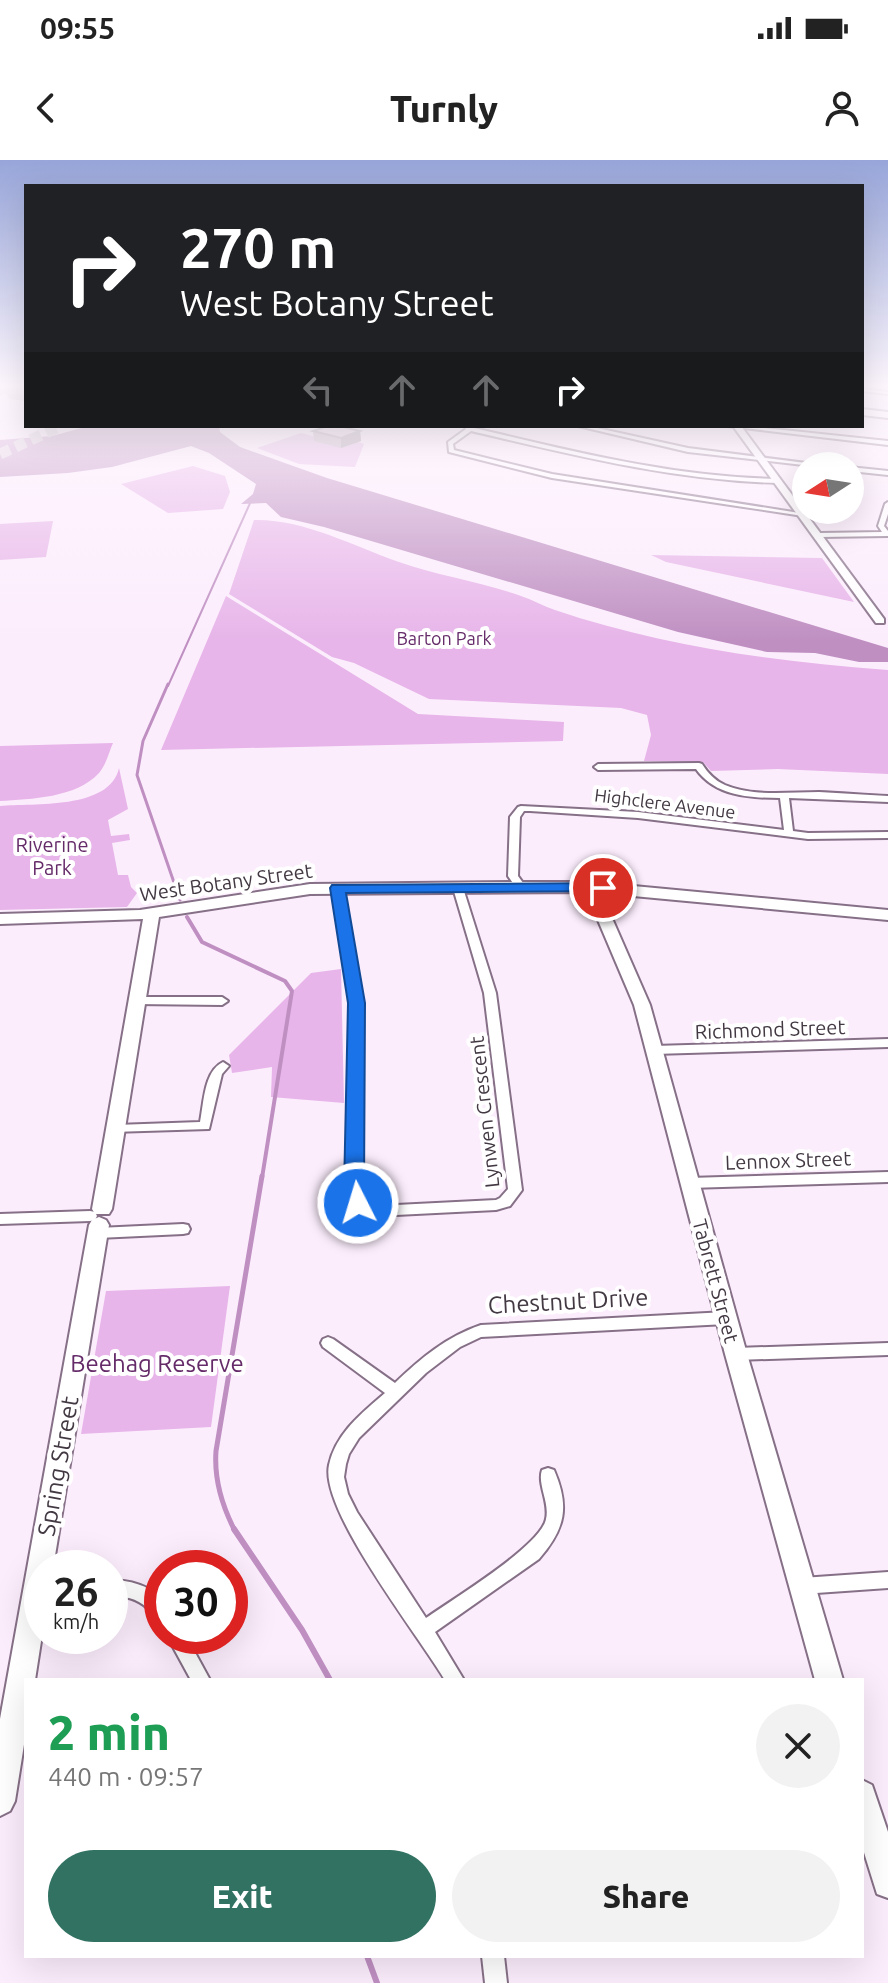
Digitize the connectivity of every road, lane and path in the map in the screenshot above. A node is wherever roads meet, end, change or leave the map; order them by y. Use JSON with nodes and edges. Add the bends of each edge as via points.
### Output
{"nodes":[{"id":1,"x":532,"y":471,"type":"edge"},
{"id":2,"x":648,"y":471,"type":"edge"},
{"id":3,"x":771,"y":471,"type":"edge"},
{"id":4,"x":778,"y":481,"type":"junction"},
{"id":5,"x":792,"y":499,"type":"edge"},
{"id":6,"x":888,"y":504,"type":"edge"},
{"id":7,"x":792,"y":512,"type":"edge"},
{"id":8,"x":811,"y":524,"type":"edge"},
{"id":9,"x":888,"y":534,"type":"edge"},
{"id":10,"x":820,"y":535,"type":"junction"},
{"id":11,"x":886,"y":626,"type":"edge"},
{"id":12,"x":598,"y":767,"type":"dead end"},
{"id":13,"x":784,"y":796,"type":"junction"},
{"id":14,"x":888,"y":799,"type":"edge"},
{"id":15,"x":789,"y":834,"type":"junction"},
{"id":16,"x":888,"y":835,"type":"edge"},
{"id":17,"x":521,"y":887,"type":"junction"},
{"id":18,"x":591,"y":887,"type":"junction"},
{"id":19,"x":338,"y":888,"type":"junction"},
{"id":20,"x":458,"y":888,"type":"junction"},
{"id":21,"x":152,"y":914,"type":"junction"},
{"id":22,"x":888,"y":915,"type":"edge"},
{"id":23,"x":0,"y":919,"type":"edge"},
{"id":24,"x":138,"y":1001,"type":"junction"},
{"id":25,"x":222,"y":1001,"type":"dead end"},
{"id":26,"x":888,"y":1043,"type":"edge"},
{"id":27,"x":654,"y":1050,"type":"junction"},
{"id":28,"x":223,"y":1066,"type":"dead end"},
{"id":29,"x":116,"y":1129,"type":"junction"},
{"id":30,"x":888,"y":1177,"type":"edge"},
{"id":31,"x":689,"y":1183,"type":"junction"},
{"id":32,"x":0,"y":1219,"type":"edge"},
{"id":33,"x":97,"y":1221,"type":"junction"},
{"id":34,"x":183,"y":1229,"type":"dead end"},
{"id":35,"x":726,"y":1318,"type":"junction"},
{"id":36,"x":328,"y":1343,"type":"dead end"},
{"id":37,"x":888,"y":1349,"type":"edge"},
{"id":38,"x":736,"y":1354,"type":"junction"},
{"id":39,"x":396,"y":1392,"type":"junction"},
{"id":40,"x":548,"y":1475,"type":"dead end"},
{"id":41,"x":46,"y":1550,"type":"edge"},
{"id":42,"x":888,"y":1580,"type":"edge"},
{"id":43,"x":802,"y":1586,"type":"junction"},
{"id":44,"x":425,"y":1629,"type":"junction"},
{"id":45,"x":28,"y":1654,"type":"edge"},
{"id":46,"x":186,"y":1654,"type":"edge"},
{"id":47,"x":200,"y":1678,"type":"edge"},
{"id":48,"x":454,"y":1678,"type":"edge"},
{"id":49,"x":828,"y":1678,"type":"edge"},
{"id":50,"x":0,"y":1801,"type":"edge"},
{"id":51,"x":864,"y":1802,"type":"edge"},
{"id":52,"x":888,"y":1883,"type":"edge"},
{"id":53,"x":493,"y":1958,"type":"edge"},
{"id":54,"x":496,"y":1983,"type":"edge"}],
"edges":[{"from":1,"to":7,"type":"street"},
{"from":2,"to":4,"type":"street"},
{"from":3,"to":4,"type":"main road"},
{"from":4,"to":5,"type":"main road"},
{"from":6,"to":9,"type":"street","via":[[881,526]]},
{"from":8,"to":10,"type":"main road"},
{"from":9,"to":10,"type":"street"},
{"from":10,"to":11,"type":"main road"},
{"from":12,"to":13,"type":"street","via":[[699,766],[713,783],[739,793]]},
{"from":13,"to":14,"type":"street"},
{"from":13,"to":15,"type":"street"},
{"from":15,"to":16,"type":"street","name":"Highclere Avenue"},
{"from":15,"to":17,"type":"street","name":"Highclere Avenue","via":[[605,812],[517,812],[513,876]]},
{"from":17,"to":18,"type":"main road","name":"West Botany Street"},
{"from":17,"to":20,"type":"main road","name":"West Botany Street"},
{"from":18,"to":22,"type":"main road","name":"West Botany Street"},
{"from":18,"to":27,"type":"main road","name":"Tabrett Street","via":[[635,987]]},
{"from":19,"to":20,"type":"main road","name":"West Botany Street"},
{"from":19,"to":20,"type":"street","name":"Lynwen Crescent","via":[[357,1003],[354,1191],[364,1209],[376,1211],[496,1205],[515,1190],[490,993]]},
{"from":19,"to":21,"type":"main road","name":"West Botany Street"},
{"from":21,"to":23,"type":"main road","name":"West Botany Street"},
{"from":21,"to":24,"type":"main road","name":"Spring Street"},
{"from":24,"to":25,"type":"street"},
{"from":24,"to":29,"type":"main road","name":"Spring Street"},
{"from":26,"to":27,"type":"street","name":"Richmond Street"},
{"from":27,"to":31,"type":"main road","name":"Tabrett Street"},
{"from":28,"to":29,"type":"street","via":[[216,1073],[205,1126]]},
{"from":29,"to":33,"type":"main road","name":"Spring Street"},
{"from":30,"to":31,"type":"street","name":"Lennox Street"},
{"from":31,"to":35,"type":"main road","name":"Tabrett Street"},
{"from":32,"to":33,"type":"street"},
{"from":33,"to":34,"type":"street"},
{"from":33,"to":41,"type":"main road","name":"Spring Street"},
{"from":35,"to":38,"type":"main road","name":"Tabrett Street"},
{"from":35,"to":39,"type":"street","name":"Chestnut Drive","via":[[481,1331],[445,1347]]},
{"from":36,"to":39,"type":"street"},
{"from":37,"to":38,"type":"street"},
{"from":38,"to":43,"type":"main road","name":"Tabrett Street"},
{"from":39,"to":44,"type":"street","name":"Chestnut Drive","via":[[345,1444],[336,1476],[338,1493]]},
{"from":40,"to":44,"type":"street","via":[[557,1506],[546,1539]]},
{"from":42,"to":43,"type":"street"},
{"from":43,"to":49,"type":"main road","name":"Tabrett Street"},
{"from":44,"to":48,"type":"street","name":"Chestnut Drive"},
{"from":45,"to":50,"type":"main road","name":"Spring Street"},
{"from":46,"to":47,"type":"street"},
{"from":51,"to":52,"type":"main road"},
{"from":53,"to":54,"type":"street"}]}
